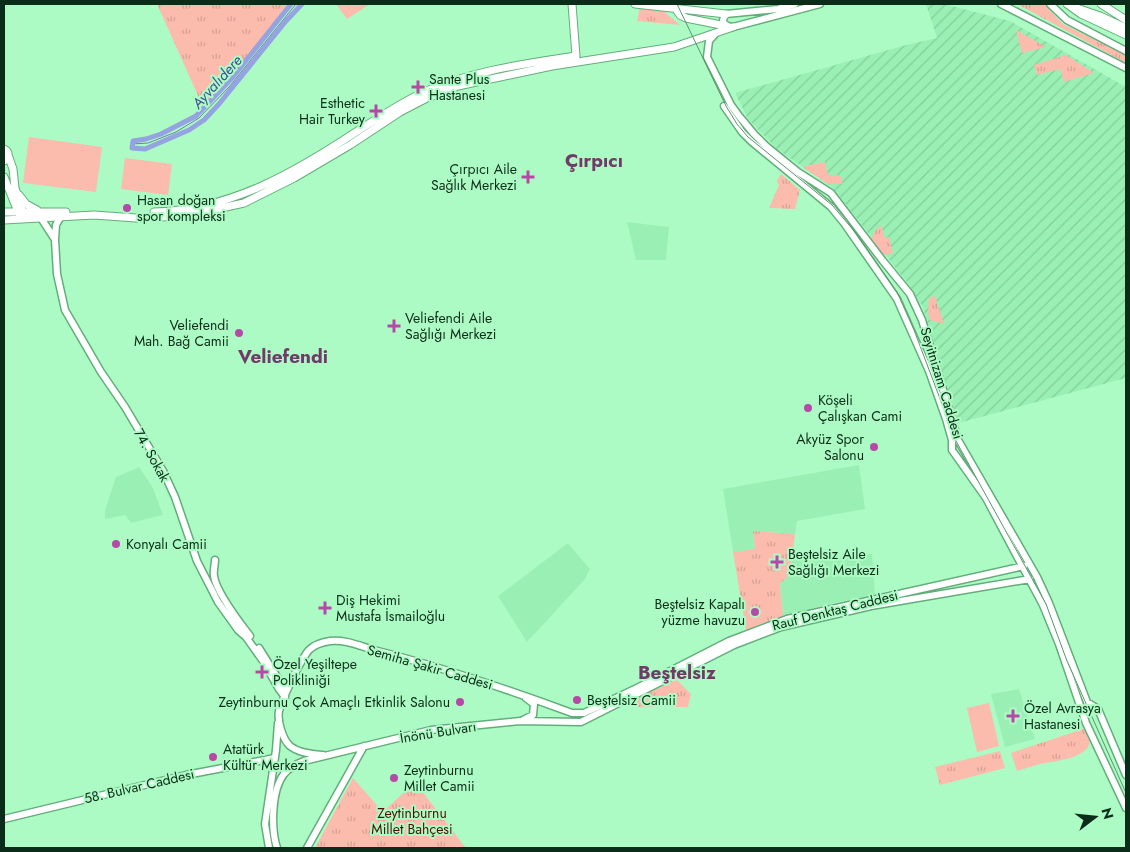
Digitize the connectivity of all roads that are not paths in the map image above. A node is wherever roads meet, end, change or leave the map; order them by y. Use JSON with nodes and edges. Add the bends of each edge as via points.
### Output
{"nodes":[{"id":1,"x":572,"y":4,"type":"edge"},
{"id":2,"x":635,"y":4,"type":"edge"},
{"id":3,"x":795,"y":4,"type":"edge"},
{"id":4,"x":820,"y":4,"type":"edge"},
{"id":5,"x":1001,"y":4,"type":"edge"},
{"id":6,"x":1050,"y":4,"type":"edge"},
{"id":7,"x":1101,"y":4,"type":"edge"},
{"id":8,"x":654,"y":5,"type":"edge"},
{"id":9,"x":1069,"y":5,"type":"edge"},
{"id":10,"x":674,"y":6,"type":"edge"},
{"id":11,"x":726,"y":14,"type":"junction"},
{"id":12,"x":1126,"y":20,"type":"edge"},
{"id":13,"x":729,"y":27,"type":"junction"},
{"id":14,"x":1126,"y":28,"type":"edge"},
{"id":15,"x":715,"y":34,"type":"junction"},
{"id":16,"x":1126,"y":35,"type":"edge"},
{"id":17,"x":1126,"y":50,"type":"edge"},
{"id":18,"x":1126,"y":68,"type":"edge"},
{"id":19,"x":724,"y":106,"type":"dead end"},
{"id":20,"x":5,"y":152,"type":"edge"},
{"id":21,"x":4,"y":177,"type":"edge"},
{"id":22,"x":13,"y":190,"type":"junction"},
{"id":23,"x":5,"y":212,"type":"edge"},
{"id":24,"x":21,"y":214,"type":"junction"},
{"id":25,"x":62,"y":214,"type":"junction"},
{"id":26,"x":41,"y":215,"type":"junction"},
{"id":27,"x":4,"y":220,"type":"edge"},
{"id":28,"x":55,"y":240,"type":"junction"},
{"id":29,"x":197,"y":562,"type":"junction"},
{"id":30,"x":1024,"y":566,"type":"junction"},
{"id":31,"x":1030,"y":579,"type":"junction"},
{"id":32,"x":286,"y":694,"type":"junction"},
{"id":33,"x":521,"y":694,"type":"junction"},
{"id":34,"x":572,"y":712,"type":"joint"},
{"id":35,"x":279,"y":713,"type":"junction"},
{"id":36,"x":520,"y":721,"type":"junction"},
{"id":37,"x":581,"y":722,"type":"joint"},
{"id":38,"x":364,"y":746,"type":"junction"},
{"id":39,"x":323,"y":755,"type":"junction"},
{"id":40,"x":275,"y":758,"type":"junction"},
{"id":41,"x":1126,"y":775,"type":"edge"},
{"id":42,"x":1126,"y":808,"type":"edge"},
{"id":43,"x":4,"y":819,"type":"edge"},
{"id":44,"x":269,"y":848,"type":"edge"},
{"id":45,"x":277,"y":848,"type":"edge"},
{"id":46,"x":307,"y":848,"type":"edge"}],
"edges":[{"from":1,"to":25,"type":"main road","via":[[576,56],[497,69],[445,83],[399,105],[279,179],[231,200],[174,212]]},
{"from":2,"to":8,"type":"main road"},
{"from":3,"to":11,"type":"main road","via":[[778,9]]},
{"from":4,"to":13,"type":"main road"},
{"from":5,"to":18,"type":"main road"},
{"from":6,"to":17,"type":"main road","via":[[1066,20]]},
{"from":7,"to":12,"type":"main road"},
{"from":8,"to":10,"type":"main road"},
{"from":9,"to":14,"type":"main road"},
{"from":9,"to":16,"type":"main road"},
{"from":10,"to":11,"type":"main road"},
{"from":10,"to":13,"type":"main road","via":[[686,18]]},
{"from":11,"to":13,"type":"main road","via":[[722,20]]},
{"from":13,"to":15,"type":"main road"},
{"from":15,"to":25,"type":"main road","via":[[674,47],[552,66],[458,86],[400,112],[294,178],[244,203],[185,216]]},
{"from":15,"to":41,"type":"main road","name":"Seyitnizam Caddesi","via":[[709,41],[706,57],[739,116],[766,146],[830,193],[910,294],[922,320],[959,442],[1030,564],[1049,603],[1087,702],[1098,709]]},
{"from":19,"to":30,"type":"main road","name":"Seyitnizam Caddesi","via":[[752,142],[831,207],[897,299],[946,419],[952,450],[986,498]]},
{"from":20,"to":22,"type":"main road","via":[[13,170]]},
{"from":21,"to":22,"type":"main road"},
{"from":22,"to":23,"type":"main road"},
{"from":22,"to":24,"type":"main road"},
{"from":22,"to":26,"type":"main road"},
{"from":23,"to":24,"type":"main road"},
{"from":24,"to":26,"type":"main road"},
{"from":24,"to":27,"type":"main road"},
{"from":25,"to":26,"type":"main road"},
{"from":25,"to":28,"type":"main road","via":[[56,225]]},
{"from":26,"to":28,"type":"main road","name":"74. Sokak"},
{"from":28,"to":29,"type":"main road","name":"74. Sokak","via":[[57,274],[65,310],[163,471]]},
{"from":29,"to":32,"type":"main road","name":"74. Sokak","via":[[218,602]]},
{"from":29,"to":32,"type":"main road","via":[[207,568],[215,560],[214,576],[219,588],[265,656]]},
{"from":30,"to":31,"type":"main road","name":"Seyitnizam Caddesi"},
{"from":30,"to":34,"type":"main road","name":"Rauf Denktaş Caddesi","via":[[788,619],[729,641],[584,713]]},
{"from":31,"to":37,"type":"main road","name":"Rauf Denktaş Caddesi","via":[[871,606],[781,628],[727,648]]},
{"from":31,"to":42,"type":"main road","name":"Seyitnizam Caddesi","via":[[1050,619],[1086,723]]},
{"from":32,"to":33,"type":"main road","name":"Semiha Şakir Caddesi","via":[[310,650],[320,643],[340,640]]},
{"from":32,"to":35,"type":"main road","name":"Semiha Şakir Caddesi"},
{"from":33,"to":34,"type":"main road","name":"Semiha Şakir Caddesi"},
{"from":33,"to":36,"type":"main road","via":[[534,704],[535,712],[530,718]]},
{"from":35,"to":39,"type":"main road","via":[[288,744],[298,750]]},
{"from":35,"to":40,"type":"main road","name":"Semiha Şakir Caddesi"},
{"from":36,"to":37,"type":"main road","name":"İnönü Bulvarı"},
{"from":36,"to":38,"type":"main road","name":"İnönü Bulvarı","via":[[431,730]]},
{"from":38,"to":39,"type":"main road","name":"İnönü Bulvarı"},
{"from":38,"to":46,"type":"main road"},
{"from":39,"to":45,"type":"main road","name":"İnönü Bulvarı","via":[[294,765],[280,780],[272,825]]},
{"from":40,"to":43,"type":"main road","name":"58. Bulvar Caddesi","via":[[186,775]]},
{"from":40,"to":44,"type":"main road","name":"Semiha Şakir Caddesi","via":[[265,824]]}]}
